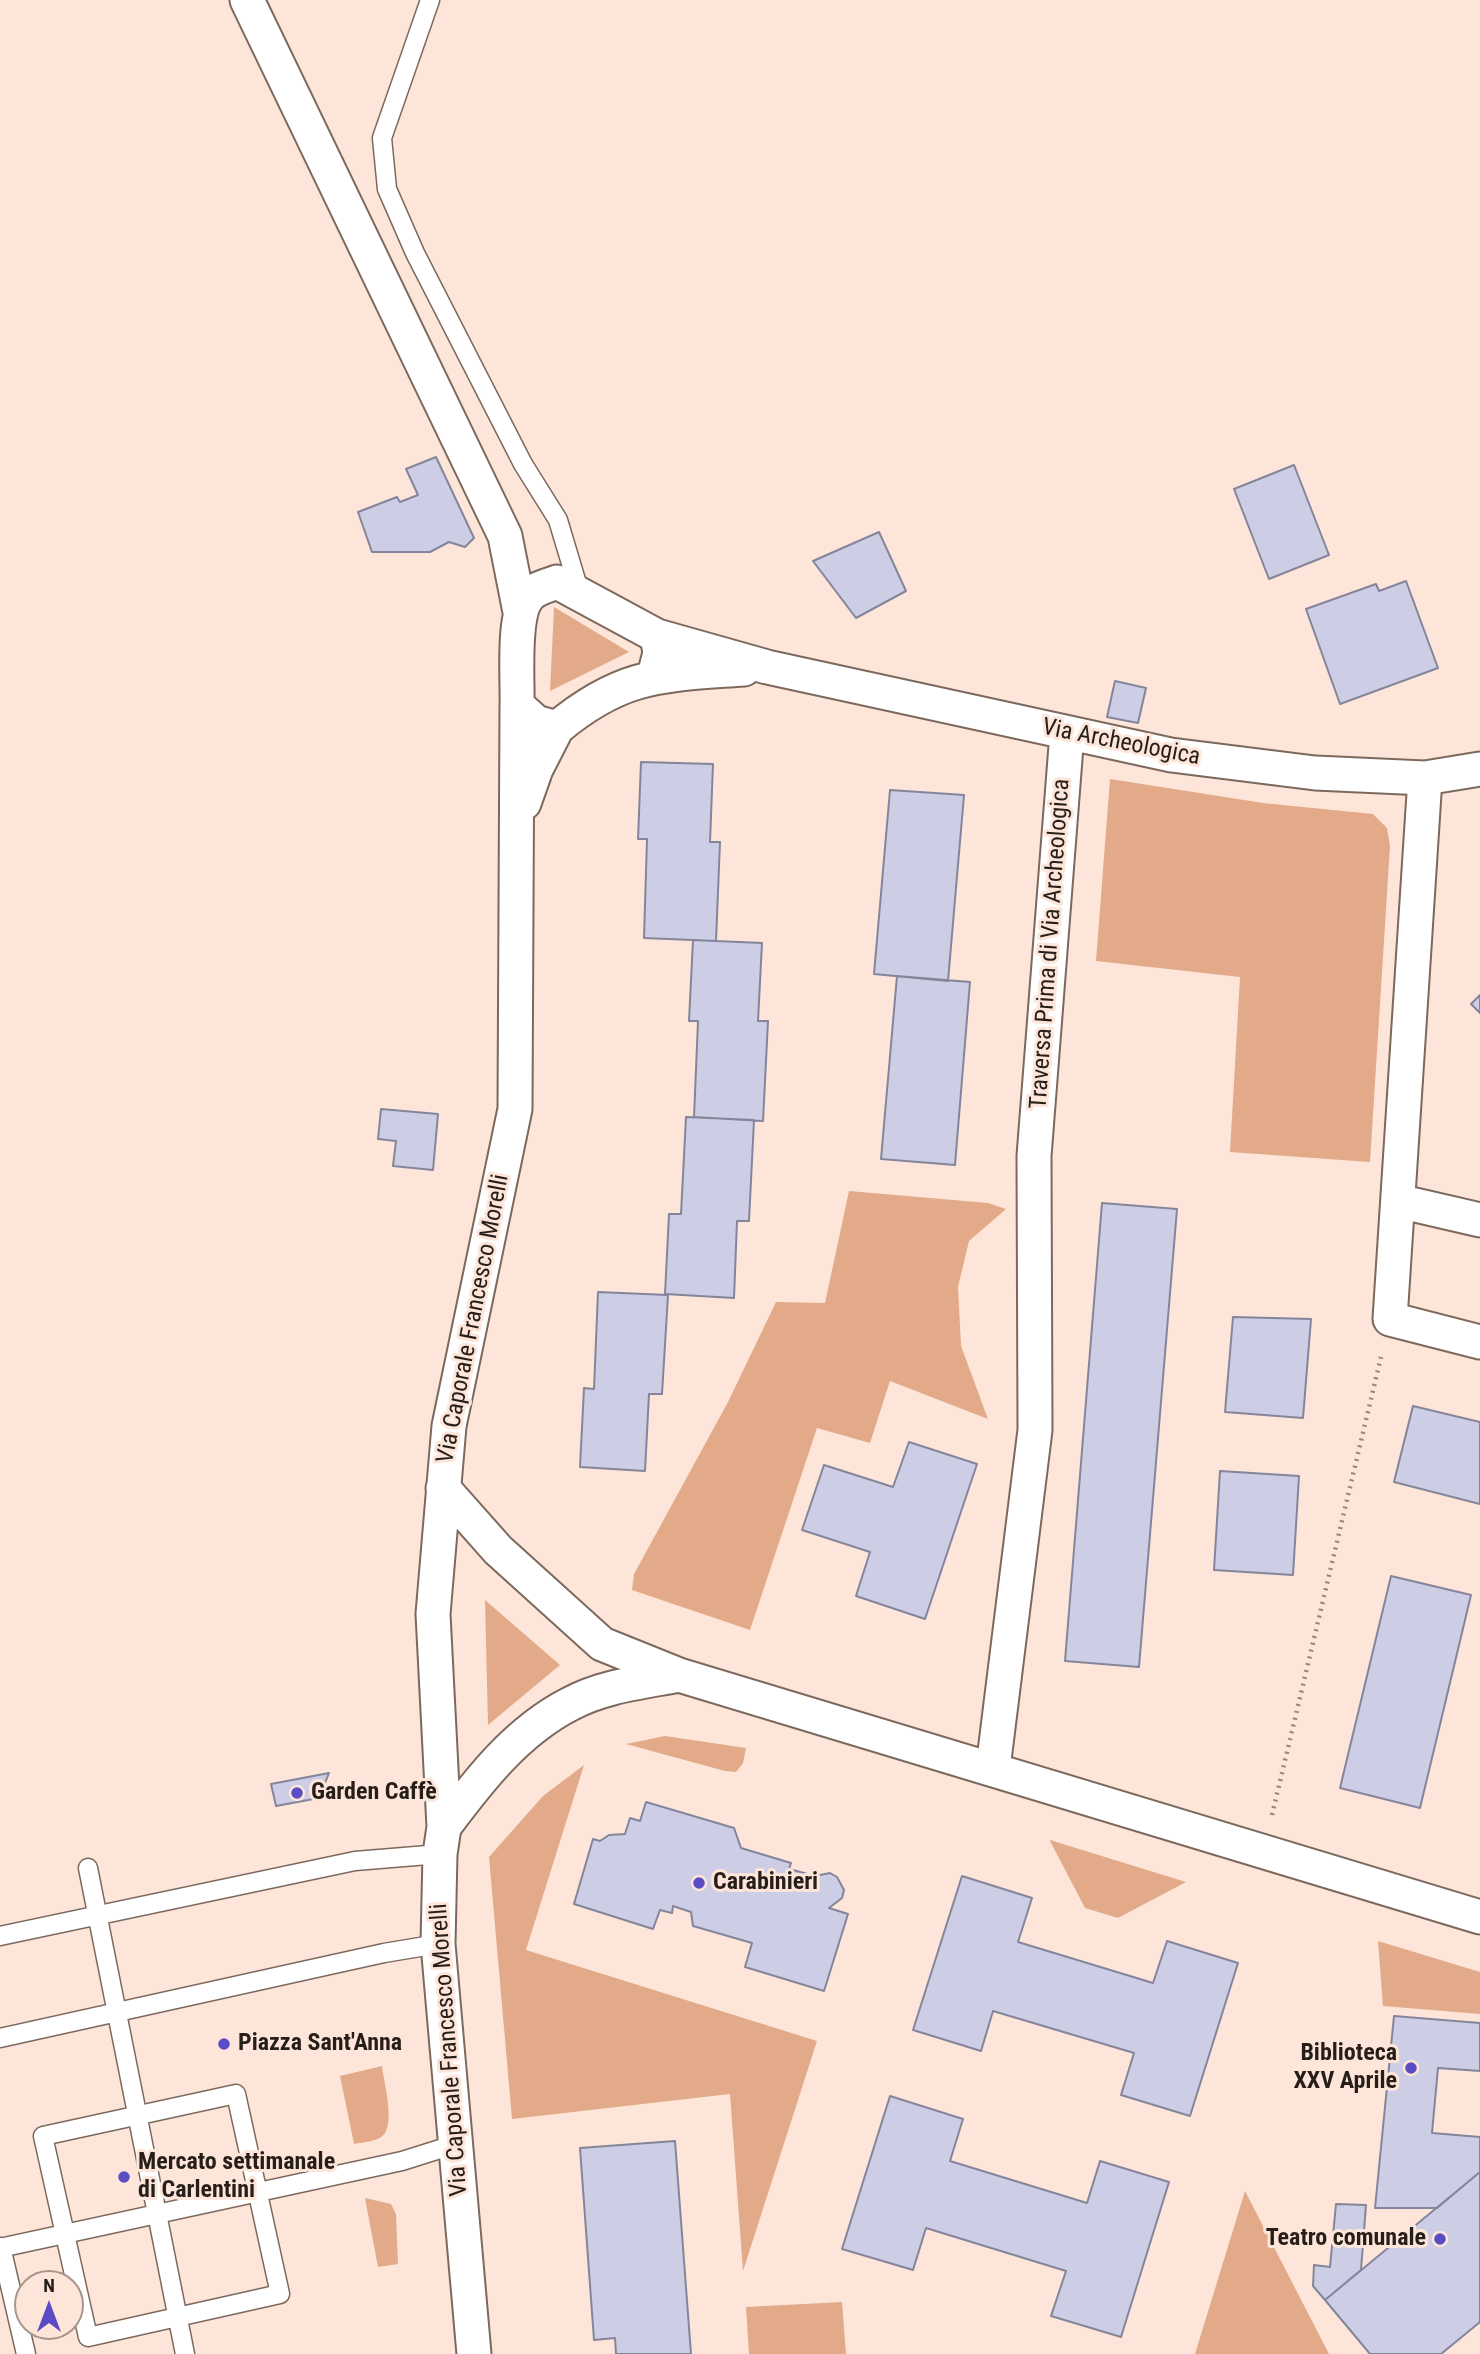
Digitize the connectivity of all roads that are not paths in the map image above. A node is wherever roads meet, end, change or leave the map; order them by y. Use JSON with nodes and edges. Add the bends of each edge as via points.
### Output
{"nodes":[{"id":1,"x":247,"y":0,"type":"edge"},
{"id":2,"x":430,"y":0,"type":"edge"},
{"id":3,"x":505,"y":536,"type":"junction"},
{"id":4,"x":569,"y":590,"type":"junction"},
{"id":5,"x":520,"y":612,"type":"junction"},
{"id":6,"x":657,"y":636,"type":"junction"},
{"id":7,"x":767,"y":667,"type":"junction"},
{"id":8,"x":654,"y":676,"type":"junction"},
{"id":9,"x":517,"y":705,"type":"junction"},
{"id":10,"x":557,"y":727,"type":"junction"},
{"id":11,"x":1068,"y":733,"type":"junction"},
{"id":12,"x":1480,"y":769,"type":"edge"},
{"id":13,"x":1425,"y":778,"type":"junction"},
{"id":14,"x":516,"y":829,"type":"junction"},
{"id":15,"x":1398,"y":1201,"type":"junction"},
{"id":16,"x":1480,"y":1220,"type":"edge"},
{"id":17,"x":1480,"y":1342,"type":"edge"},
{"id":18,"x":443,"y":1488,"type":"junction"},
{"id":19,"x":679,"y":1675,"type":"junction"},
{"id":20,"x":993,"y":1768,"type":"junction"},
{"id":21,"x":442,"y":1840,"type":"junction"},
{"id":22,"x":88,"y":1868,"type":"dead end"},
{"id":23,"x":97,"y":1915,"type":"junction"},
{"id":24,"x":1480,"y":1917,"type":"edge"},
{"id":25,"x":0,"y":1936,"type":"edge"},
{"id":26,"x":439,"y":1944,"type":"junction"},
{"id":27,"x":116,"y":2012,"type":"junction"},
{"id":28,"x":0,"y":2038,"type":"edge"},
{"id":29,"x":137,"y":2115,"type":"junction"},
{"id":30,"x":456,"y":2144,"type":"junction"},
{"id":31,"x":257,"y":2193,"type":"junction"},
{"id":32,"x":157,"y":2214,"type":"junction"},
{"id":33,"x":65,"y":2234,"type":"junction"},
{"id":34,"x":1,"y":2247,"type":"edge"},
{"id":35,"x":178,"y":2316,"type":"junction"},
{"id":36,"x":26,"y":2354,"type":"edge"},
{"id":37,"x":186,"y":2354,"type":"edge"},
{"id":38,"x":474,"y":2354,"type":"edge"}],
"edges":[{"from":1,"to":3,"type":"street"},
{"from":2,"to":4,"type":"lane","via":[[383,138],[387,189],[517,451],[558,520]]},
{"from":3,"to":4,"type":"street"},
{"from":3,"to":5,"type":"street","name":"Via Caporale Francesco Morelli"},
{"from":4,"to":5,"type":"street","via":[[537,590]]},
{"from":4,"to":6,"type":"street"},
{"from":5,"to":9,"type":"street","name":"Via Caporale Francesco Morelli"},
{"from":6,"to":7,"type":"street"},
{"from":6,"to":8,"type":"street","via":[[660,653]]},
{"from":7,"to":8,"type":"street"},
{"from":7,"to":11,"type":"street","name":"Via Archeologica"},
{"from":8,"to":10,"type":"street","via":[[622,685]]},
{"from":9,"to":10,"type":"street","via":[[536,722]]},
{"from":9,"to":14,"type":"street","name":"Via Caporale Francesco Morelli"},
{"from":10,"to":14,"type":"street","via":[[536,769]]},
{"from":11,"to":13,"type":"street","name":"Via Archeologica","via":[[1171,755],[1315,773]]},
{"from":11,"to":20,"type":"street","name":"Traversa Prima di Via Archeologica","via":[[1034,1156],[1035,1430]]},
{"from":12,"to":13,"type":"street","name":"Via Archeologica"},
{"from":13,"to":15,"type":"street"},
{"from":14,"to":18,"type":"street","name":"Via Caporale Francesco Morelli","via":[[515,1109],[449,1426]]},
{"from":15,"to":16,"type":"street"},
{"from":15,"to":17,"type":"street","via":[[1390,1319]]},
{"from":18,"to":19,"type":"street","via":[[498,1550],[602,1644]]},
{"from":18,"to":21,"type":"street","name":"Via Caporale Francesco Morelli","via":[[433,1614]]},
{"from":19,"to":20,"type":"street"},
{"from":19,"to":21,"type":"street","via":[[613,1688],[570,1703],[524,1735],[477,1783]]},
{"from":20,"to":24,"type":"street"},
{"from":21,"to":23,"type":"lane"},
{"from":21,"to":26,"type":"street","name":"Via Caporale Francesco Morelli"},
{"from":22,"to":23,"type":"lane"},
{"from":23,"to":25,"type":"lane"},
{"from":23,"to":27,"type":"lane"},
{"from":26,"to":27,"type":"lane"},
{"from":26,"to":30,"type":"street","name":"Via Caporale Francesco Morelli"},
{"from":27,"to":28,"type":"lane"},
{"from":27,"to":29,"type":"lane"},
{"from":29,"to":31,"type":"lane","via":[[236,2094]]},
{"from":29,"to":32,"type":"lane"},
{"from":29,"to":33,"type":"lane","via":[[43,2136]]},
{"from":30,"to":31,"type":"lane","via":[[402,2161]]},
{"from":30,"to":38,"type":"street","name":"Via Caporale Francesco Morelli"},
{"from":31,"to":32,"type":"lane"},
{"from":31,"to":35,"type":"lane","via":[[280,2294]]},
{"from":32,"to":33,"type":"lane"},
{"from":32,"to":35,"type":"lane"},
{"from":33,"to":34,"type":"lane"},
{"from":33,"to":35,"type":"lane","via":[[88,2337]]},
{"from":34,"to":36,"type":"lane"},
{"from":35,"to":37,"type":"lane"}]}
